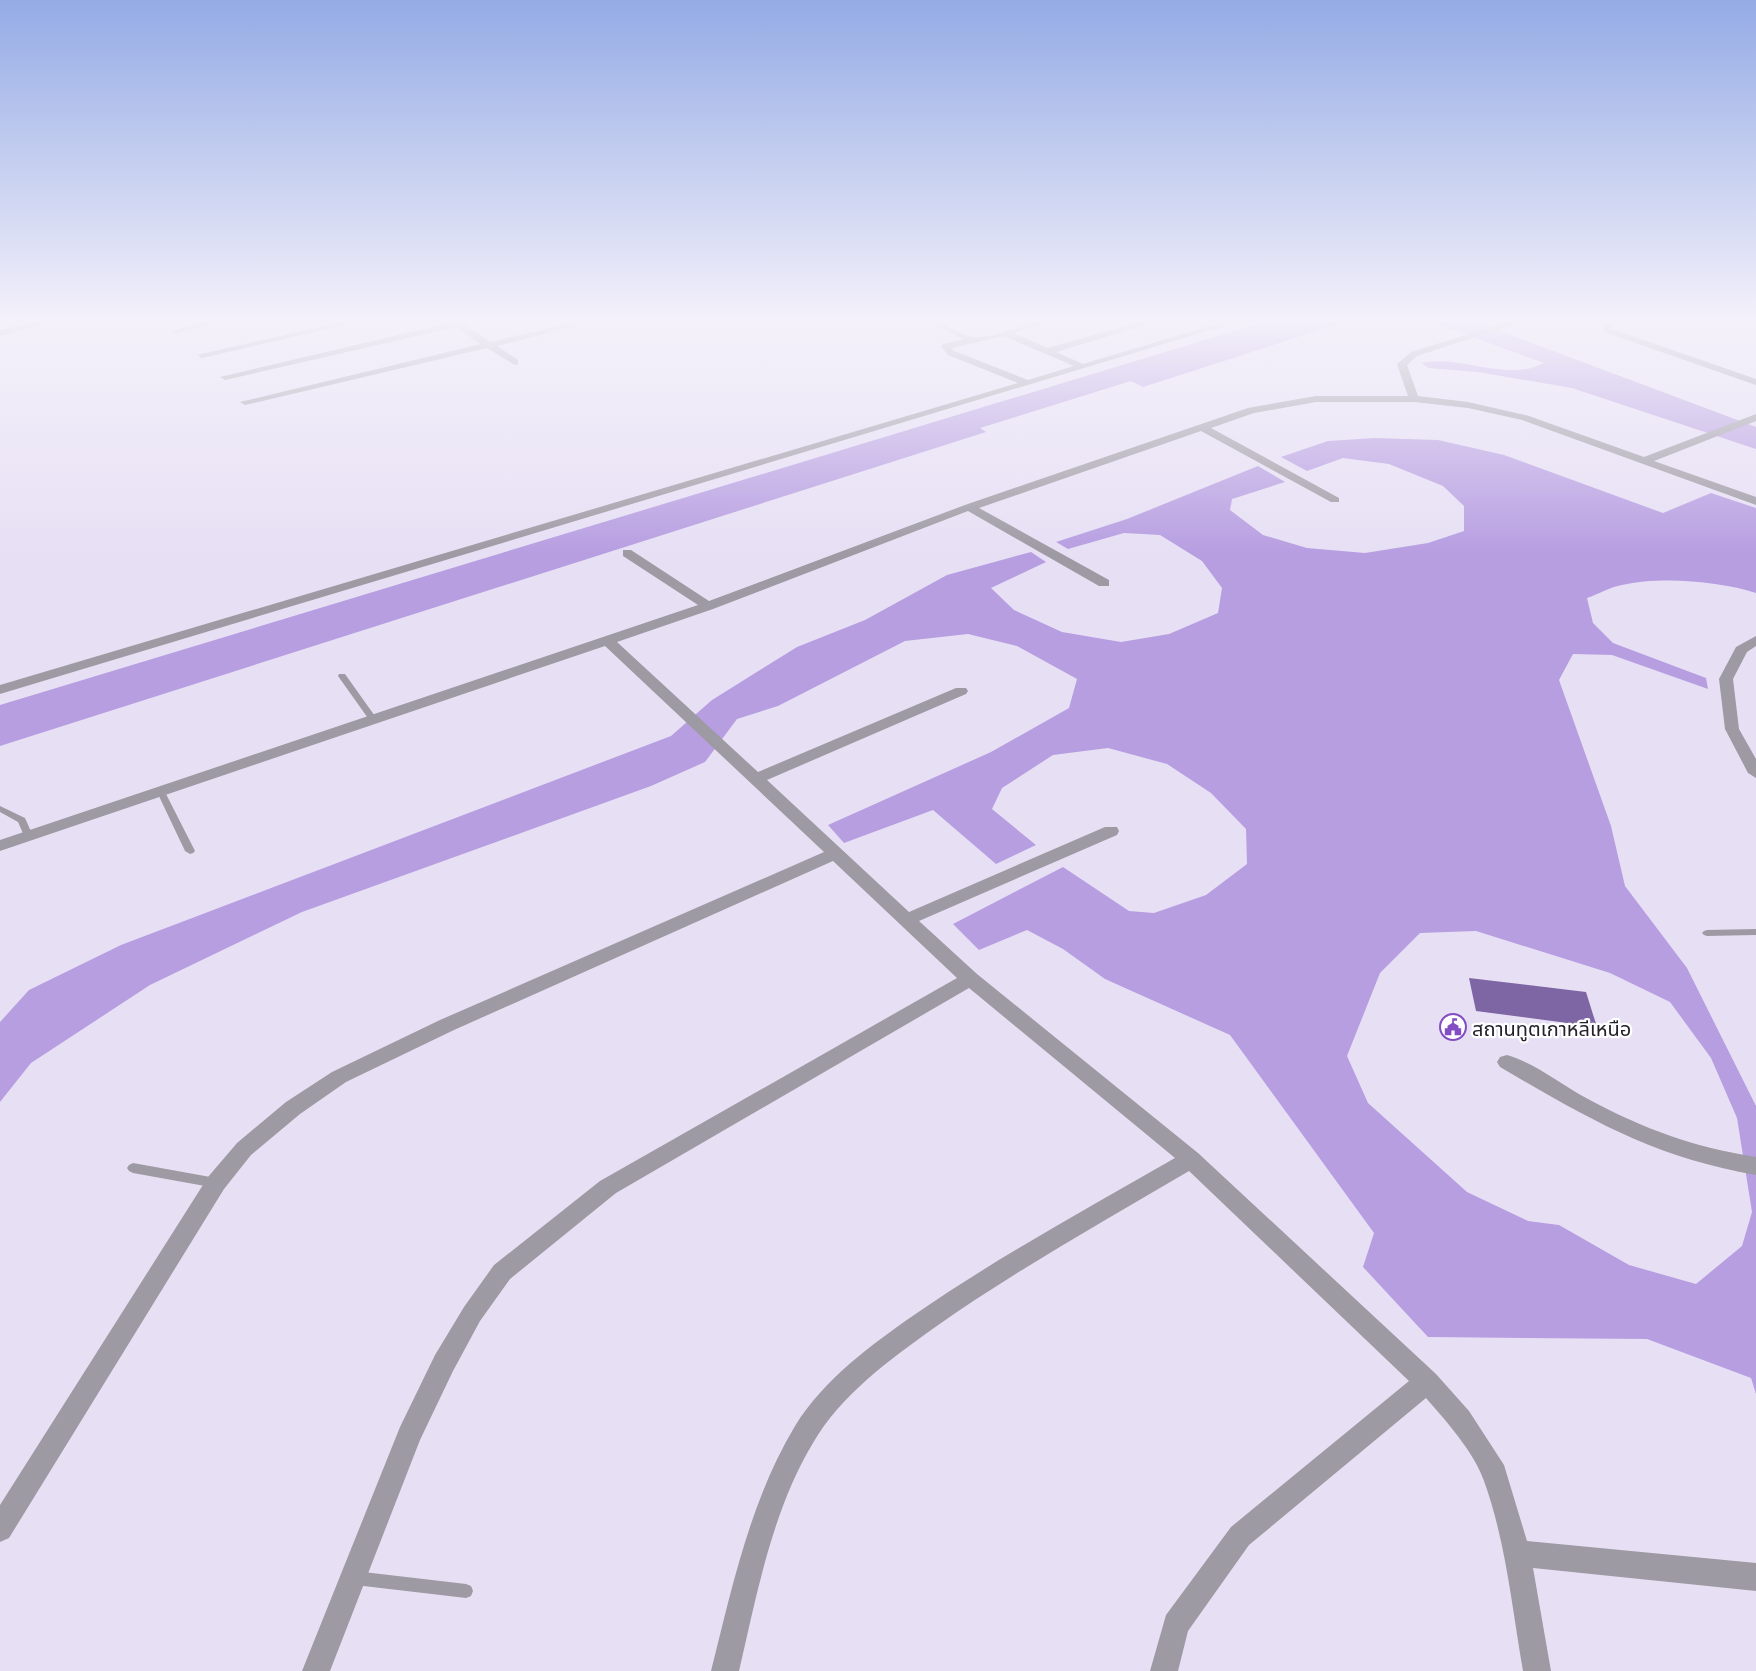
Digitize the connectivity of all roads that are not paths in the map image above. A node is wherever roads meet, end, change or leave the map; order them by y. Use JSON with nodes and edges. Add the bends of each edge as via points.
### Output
{"nodes":[{"id":1,"x":266,"y":397,"type":"edge"},
{"id":2,"x":981,"y":397,"type":"edge"},
{"id":3,"x":1414,"y":399,"type":"joint"},
{"id":4,"x":245,"y":402,"type":"dead end"},
{"id":5,"x":1751,"y":419,"type":"edge"},
{"id":6,"x":1204,"y":428,"type":"junction"},
{"id":7,"x":1646,"y":460,"type":"junction"},
{"id":8,"x":1335,"y":500,"type":"dead end"},
{"id":9,"x":1756,"y":501,"type":"edge"},
{"id":10,"x":969,"y":507,"type":"junction"},
{"id":11,"x":627,"y":553,"type":"dead end"},
{"id":12,"x":1104,"y":583,"type":"dead end"},
{"id":13,"x":708,"y":606,"type":"junction"},
{"id":14,"x":606,"y":639,"type":"junction"},
{"id":15,"x":1756,"y":640,"type":"edge"},
{"id":16,"x":342,"y":676,"type":"dead end"},
{"id":17,"x":0,"y":690,"type":"edge"},
{"id":18,"x":961,"y":691,"type":"dead end"},
{"id":19,"x":373,"y":719,"type":"junction"},
{"id":20,"x":1756,"y":773,"type":"edge"},
{"id":21,"x":754,"y":780,"type":"junction"},
{"id":22,"x":161,"y":792,"type":"junction"},
{"id":23,"x":0,"y":809,"type":"edge"},
{"id":24,"x":1111,"y":831,"type":"dead end"},
{"id":25,"x":28,"y":836,"type":"junction"},
{"id":26,"x":0,"y":846,"type":"edge"},
{"id":27,"x":190,"y":851,"type":"dead end"},
{"id":28,"x":834,"y":854,"type":"junction"},
{"id":29,"x":906,"y":920,"type":"junction"},
{"id":30,"x":1756,"y":932,"type":"edge"},
{"id":31,"x":1707,"y":933,"type":"dead end"},
{"id":32,"x":970,"y":979,"type":"junction"},
{"id":33,"x":1507,"y":1062,"type":"dead end"},
{"id":34,"x":1191,"y":1159,"type":"junction"},
{"id":35,"x":1756,"y":1166,"type":"edge"},
{"id":36,"x":134,"y":1168,"type":"dead end"},
{"id":37,"x":216,"y":1183,"type":"junction"},
{"id":38,"x":1427,"y":1382,"type":"junction"},
{"id":39,"x":0,"y":1529,"type":"edge"},
{"id":40,"x":1517,"y":1553,"type":"junction"},
{"id":41,"x":353,"y":1577,"type":"junction"},
{"id":42,"x":1756,"y":1577,"type":"edge"},
{"id":43,"x":466,"y":1591,"type":"dead end"},
{"id":44,"x":316,"y":1671,"type":"edge"},
{"id":45,"x":725,"y":1671,"type":"edge"},
{"id":46,"x":1164,"y":1671,"type":"edge"},
{"id":47,"x":1537,"y":1671,"type":"edge"}],
"edges":[{"from":1,"to":4,"type":"street"},
{"from":2,"to":17,"type":"street"},
{"from":3,"to":6,"type":"street","via":[[1316,399],[1252,410]]},
{"from":3,"to":7,"type":"street","via":[[1468,405],[1525,418]]},
{"from":5,"to":7,"type":"street"},
{"from":6,"to":8,"type":"street"},
{"from":6,"to":10,"type":"street"},
{"from":7,"to":9,"type":"street"},
{"from":10,"to":12,"type":"street"},
{"from":10,"to":13,"type":"street"},
{"from":11,"to":13,"type":"street"},
{"from":13,"to":14,"type":"street"},
{"from":14,"to":19,"type":"street"},
{"from":14,"to":21,"type":"street"},
{"from":15,"to":20,"type":"street","via":[[1741,650],[1726,679],[1732,729]]},
{"from":16,"to":19,"type":"lane"},
{"from":18,"to":21,"type":"street"},
{"from":19,"to":22,"type":"street"},
{"from":21,"to":28,"type":"street"},
{"from":22,"to":25,"type":"street"},
{"from":22,"to":27,"type":"lane"},
{"from":23,"to":25,"type":"lane","via":[[22,820]]},
{"from":24,"to":29,"type":"street"},
{"from":25,"to":26,"type":"street"},
{"from":28,"to":29,"type":"street"},
{"from":28,"to":37,"type":"street","via":[[447,1025],[339,1077],[293,1108],[244,1149]]},
{"from":29,"to":32,"type":"street"},
{"from":30,"to":31,"type":"lane"},
{"from":32,"to":34,"type":"street"},
{"from":32,"to":41,"type":"street","via":[[608,1187],[502,1272],[444,1363],[409,1436]]},
{"from":33,"to":35,"type":"street","via":[[1643,1134],[1704,1156]]},
{"from":34,"to":38,"type":"street"},
{"from":34,"to":45,"type":"street","via":[[985,1280],[883,1350],[827,1402],[792,1454],[757,1541]]},
{"from":36,"to":37,"type":"lane"},
{"from":37,"to":39,"type":"street"},
{"from":38,"to":40,"type":"street","via":[[1460,1419],[1495,1474]]},
{"from":38,"to":46,"type":"street","via":[[1240,1536],[1176,1625]]},
{"from":40,"to":42,"type":"street"},
{"from":40,"to":47,"type":"street"},
{"from":41,"to":43,"type":"lane"},
{"from":41,"to":44,"type":"street"}]}
